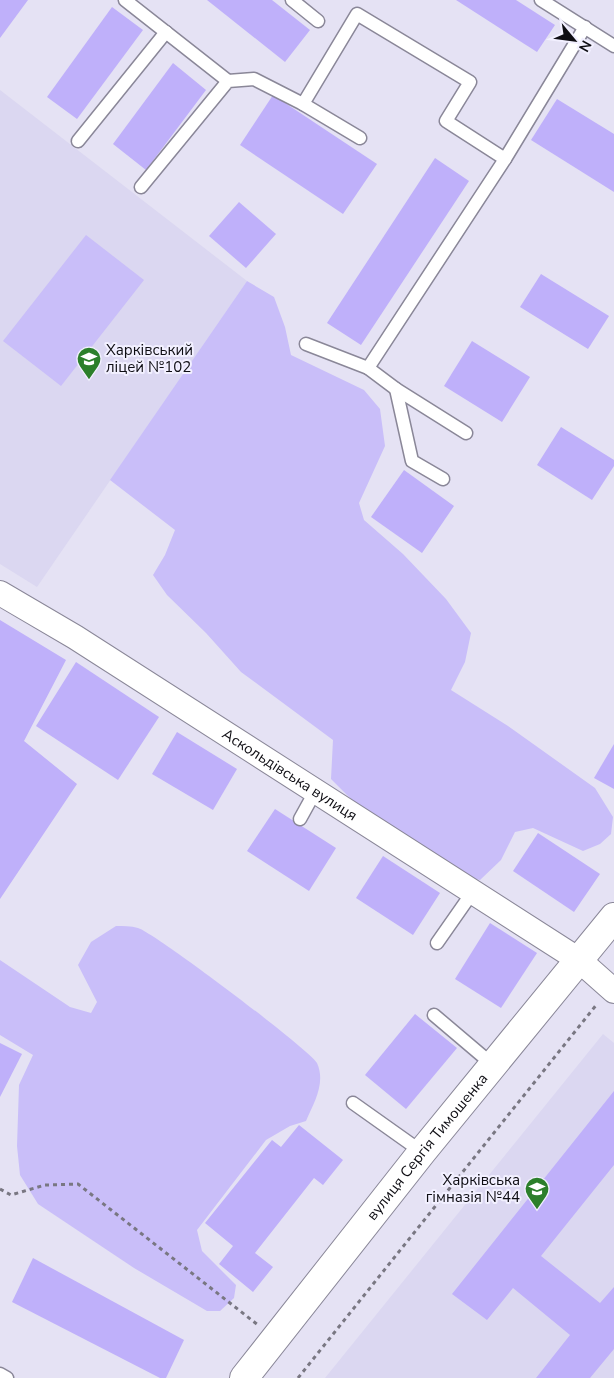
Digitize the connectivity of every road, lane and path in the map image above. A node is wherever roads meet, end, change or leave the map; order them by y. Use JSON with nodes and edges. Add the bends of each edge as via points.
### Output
{"nodes":[{"id":1,"x":125,"y":0,"type":"edge"},
{"id":2,"x":292,"y":0,"type":"edge"},
{"id":3,"x":541,"y":0,"type":"edge"},
{"id":4,"x":318,"y":20,"type":"dead end"},
{"id":5,"x":584,"y":27,"type":"junction"},
{"id":6,"x":166,"y":32,"type":"junction"},
{"id":7,"x":614,"y":46,"type":"edge"},
{"id":8,"x":228,"y":81,"type":"junction"},
{"id":9,"x":302,"y":104,"type":"junction"},
{"id":10,"x":360,"y":138,"type":"dead end"},
{"id":11,"x":78,"y":141,"type":"dead end"},
{"id":12,"x":505,"y":159,"type":"junction"},
{"id":13,"x":141,"y":187,"type":"dead end"},
{"id":14,"x":306,"y":344,"type":"dead end"},
{"id":15,"x":368,"y":368,"type":"junction"},
{"id":16,"x":396,"y":389,"type":"junction"},
{"id":17,"x":466,"y":433,"type":"dead end"},
{"id":18,"x":443,"y":479,"type":"dead end"},
{"id":19,"x":0,"y":593,"type":"edge"},
{"id":20,"x":316,"y":790,"type":"junction"},
{"id":21,"x":300,"y":819,"type":"dead end"},
{"id":22,"x":472,"y":893,"type":"junction"},
{"id":23,"x":614,"y":917,"type":"edge"},
{"id":24,"x":436,"y":943,"type":"dead end"},
{"id":25,"x":580,"y":960,"type":"junction"},
{"id":26,"x":612,"y":989,"type":"edge"},
{"id":27,"x":434,"y":1015,"type":"dead end"},
{"id":28,"x":492,"y":1065,"type":"junction"},
{"id":29,"x":353,"y":1102,"type":"dead end"},
{"id":30,"x":422,"y":1152,"type":"junction"},
{"id":31,"x":0,"y":1189,"type":"edge"},
{"id":32,"x":264,"y":1329,"type":"dead end"},
{"id":33,"x":0,"y":1374,"type":"edge"},
{"id":34,"x":8,"y":1378,"type":"edge"},
{"id":35,"x":244,"y":1378,"type":"edge"},
{"id":36,"x":298,"y":1378,"type":"edge"}],
"edges":[{"from":1,"to":6,"type":"lane"},
{"from":2,"to":4,"type":"lane"},
{"from":3,"to":5,"type":"lane"},
{"from":5,"to":7,"type":"lane"},
{"from":5,"to":12,"type":"lane"},
{"from":6,"to":8,"type":"lane"},
{"from":6,"to":11,"type":"lane"},
{"from":8,"to":9,"type":"lane","via":[[254,79]]},
{"from":8,"to":13,"type":"lane"},
{"from":9,"to":10,"type":"lane"},
{"from":9,"to":12,"type":"lane","via":[[357,14],[470,82],[446,121]]},
{"from":12,"to":15,"type":"lane"},
{"from":14,"to":15,"type":"lane"},
{"from":15,"to":16,"type":"lane"},
{"from":16,"to":17,"type":"lane"},
{"from":16,"to":18,"type":"lane","via":[[412,461]]},
{"from":19,"to":20,"type":"street","name":"Аскольдівська вулиця"},
{"from":20,"to":21,"type":"lane"},
{"from":20,"to":22,"type":"street","name":"Аскольдівська вулиця"},
{"from":22,"to":24,"type":"lane"},
{"from":22,"to":25,"type":"street","name":"Аскольдівська вулиця"},
{"from":23,"to":25,"type":"street","name":"вулиця Сергія Тимошенка"},
{"from":25,"to":26,"type":"street","name":"Аскольдівська вулиця"},
{"from":25,"to":28,"type":"street","name":"вулиця Сергія Тимошенка"},
{"from":26,"to":36,"type":"path"},
{"from":27,"to":28,"type":"lane"},
{"from":28,"to":30,"type":"street","name":"вулиця Сергія Тимошенка"},
{"from":29,"to":30,"type":"lane"},
{"from":30,"to":35,"type":"street","name":"вулиця Сергія Тимошенка"},
{"from":31,"to":32,"type":"path","via":[[11,1195],[45,1185],[78,1184]]},
{"from":33,"to":34,"type":"lane"}]}
